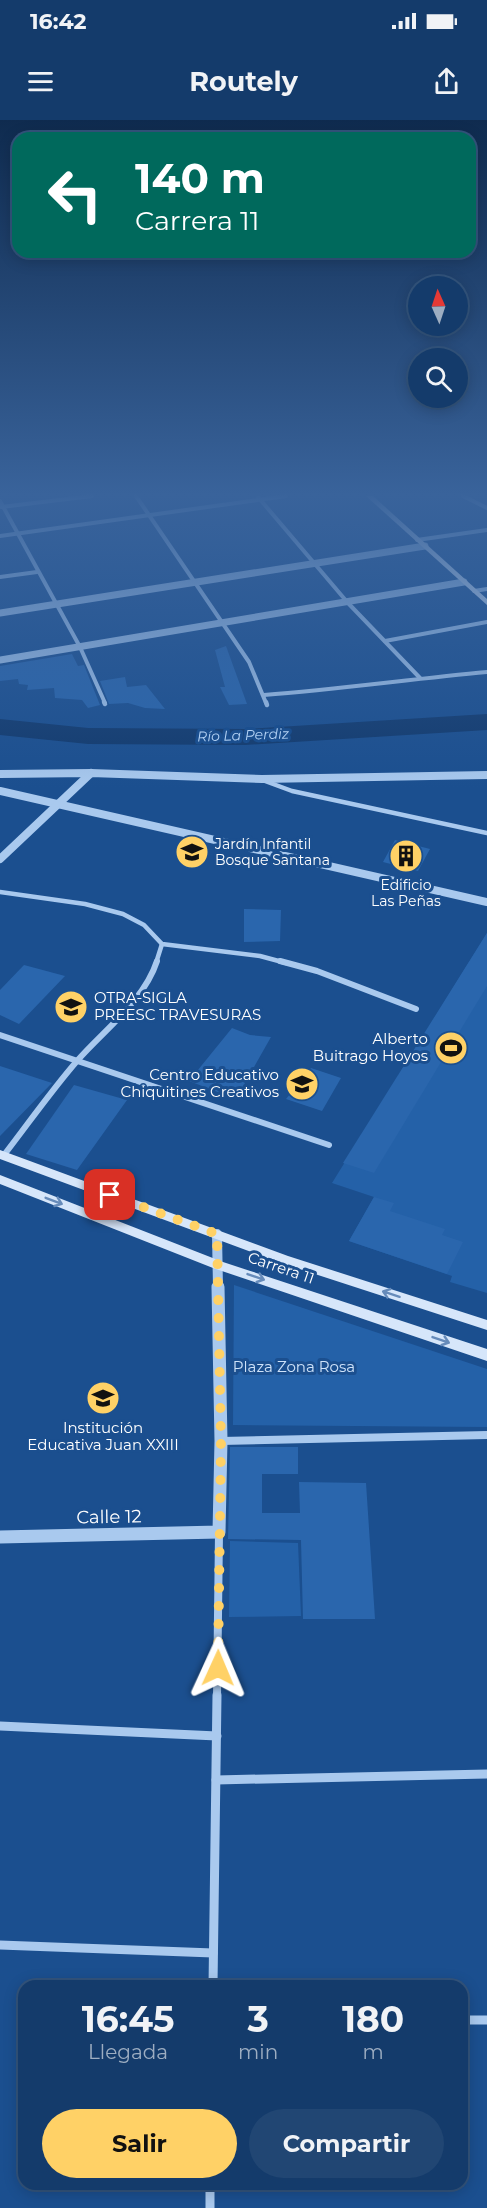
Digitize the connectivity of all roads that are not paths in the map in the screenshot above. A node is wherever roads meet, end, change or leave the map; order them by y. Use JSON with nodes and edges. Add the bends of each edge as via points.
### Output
{"nodes":[{"id":1,"x":49,"y":593,"type":"edge"},
{"id":2,"x":129,"y":593,"type":"edge"},
{"id":3,"x":203,"y":593,"type":"edge"},
{"id":4,"x":340,"y":593,"type":"edge"},
{"id":5,"x":401,"y":593,"type":"edge"},
{"id":6,"x":348,"y":603,"type":"junction"},
{"id":7,"x":56,"y":605,"type":"junction"},
{"id":8,"x":0,"y":613,"type":"edge"},
{"id":9,"x":487,"y":622,"type":"edge"},
{"id":10,"x":225,"y":624,"type":"junction"},
{"id":11,"x":385,"y":641,"type":"junction"},
{"id":12,"x":80,"y":647,"type":"junction"},
{"id":13,"x":0,"y":660,"type":"edge"},
{"id":14,"x":487,"y":672,"type":"edge"},
{"id":15,"x":420,"y":678,"type":"junction"},
{"id":16,"x":264,"y":695,"type":"junction"},
{"id":17,"x":105,"y":704,"type":"dead end"},
{"id":18,"x":267,"y":705,"type":"dead end"},
{"id":19,"x":91,"y":772,"type":"junction"},
{"id":20,"x":0,"y":774,"type":"edge"},
{"id":21,"x":486,"y":774,"type":"edge"},
{"id":22,"x":262,"y":779,"type":"junction"},
{"id":23,"x":0,"y":791,"type":"edge"},
{"id":24,"x":57,"y":805,"type":"junction"},
{"id":25,"x":487,"y":833,"type":"edge"},
{"id":26,"x":0,"y":859,"type":"edge"},
{"id":27,"x":0,"y":892,"type":"edge"},
{"id":28,"x":487,"y":902,"type":"edge"},
{"id":29,"x":162,"y":944,"type":"junction"},
{"id":30,"x":416,"y":1009,"type":"dead end"},
{"id":31,"x":0,"y":1035,"type":"edge"},
{"id":32,"x":77,"y":1061,"type":"junction"},
{"id":33,"x":329,"y":1145,"type":"dead end"},
{"id":34,"x":2,"y":1154,"type":"edge"},
{"id":35,"x":0,"y":1179,"type":"edge"},
{"id":36,"x":217,"y":1234,"type":"junction"},
{"id":37,"x":218,"y":1265,"type":"junction"},
{"id":38,"x":487,"y":1325,"type":"edge"},
{"id":39,"x":487,"y":1355,"type":"edge"},
{"id":40,"x":487,"y":1435,"type":"edge"},
{"id":41,"x":221,"y":1441,"type":"junction"},
{"id":42,"x":219,"y":1532,"type":"junction"},
{"id":43,"x":0,"y":1537,"type":"edge"},
{"id":44,"x":0,"y":1726,"type":"edge"},
{"id":45,"x":217,"y":1736,"type":"junction"},
{"id":46,"x":487,"y":1774,"type":"edge"},
{"id":47,"x":216,"y":1780,"type":"junction"},
{"id":48,"x":0,"y":1945,"type":"edge"},
{"id":49,"x":213,"y":1953,"type":"junction"},
{"id":50,"x":213,"y":1980,"type":"edge"},
{"id":51,"x":468,"y":2020,"type":"edge"},
{"id":52,"x":487,"y":2020,"type":"edge"},
{"id":53,"x":210,"y":2190,"type":"edge"},
{"id":54,"x":210,"y":2208,"type":"edge"}],
"edges":[{"from":1,"to":7,"type":"street"},
{"from":2,"to":7,"type":"street"},
{"from":3,"to":10,"type":"street"},
{"from":4,"to":6,"type":"street"},
{"from":5,"to":6,"type":"street"},
{"from":6,"to":10,"type":"street"},
{"from":6,"to":11,"type":"street"},
{"from":7,"to":8,"type":"street"},
{"from":7,"to":12,"type":"street"},
{"from":9,"to":11,"type":"street"},
{"from":10,"to":12,"type":"street"},
{"from":10,"to":16,"type":"street"},
{"from":11,"to":15,"type":"street"},
{"from":12,"to":13,"type":"street"},
{"from":12,"to":17,"type":"street"},
{"from":14,"to":15,"type":"street"},
{"from":15,"to":16,"type":"street","via":[[369,687]]},
{"from":16,"to":18,"type":"street"},
{"from":19,"to":20,"type":"street"},
{"from":19,"to":22,"type":"street"},
{"from":19,"to":24,"type":"street"},
{"from":21,"to":22,"type":"street"},
{"from":22,"to":25,"type":"street","via":[[292,791]]},
{"from":23,"to":24,"type":"street"},
{"from":24,"to":26,"type":"street"},
{"from":24,"to":28,"type":"street"},
{"from":27,"to":29,"type":"street","via":[[85,904],[123,914],[144,925]]},
{"from":29,"to":30,"type":"street","via":[[271,959],[316,970]]},
{"from":29,"to":32,"type":"street","via":[[153,972],[128,1006]]},
{"from":31,"to":32,"type":"street"},
{"from":32,"to":33,"type":"street"},
{"from":32,"to":34,"type":"street"},
{"from":34,"to":36,"type":"main road","name":"Carrera 11"},
{"from":35,"to":37,"type":"main road","name":"Carrera 11","one_way":true},
{"from":36,"to":37,"type":"street"},
{"from":38,"to":36,"type":"main road","name":"Carrera 11","one_way":true},
{"from":37,"to":39,"type":"main road","name":"Carrera 11","one_way":true},
{"from":37,"to":41,"type":"street"},
{"from":40,"to":41,"type":"street"},
{"from":41,"to":42,"type":"street"},
{"from":42,"to":43,"type":"street","name":"Calle 12"},
{"from":42,"to":45,"type":"street"},
{"from":44,"to":45,"type":"street"},
{"from":45,"to":47,"type":"street"},
{"from":46,"to":47,"type":"street"},
{"from":47,"to":49,"type":"street"},
{"from":48,"to":49,"type":"street"},
{"from":49,"to":50,"type":"street"},
{"from":51,"to":52,"type":"street"},
{"from":53,"to":54,"type":"street"}]}
